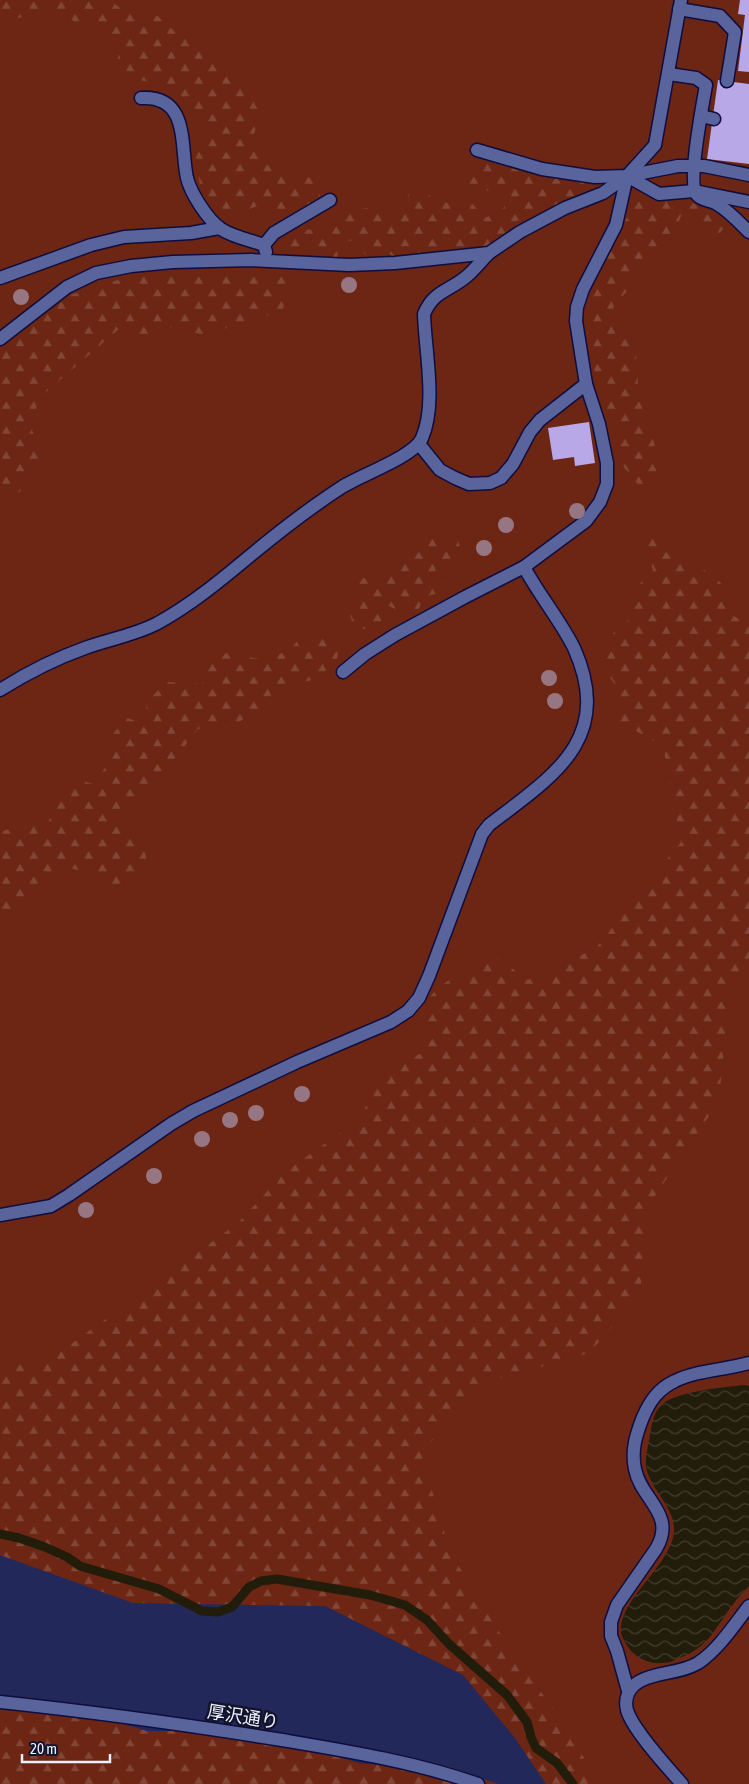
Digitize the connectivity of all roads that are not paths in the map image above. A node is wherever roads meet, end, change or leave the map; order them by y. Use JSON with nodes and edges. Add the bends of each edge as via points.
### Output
{"nodes":[{"id":1,"x":680,"y":5,"type":"edge"},
{"id":2,"x":669,"y":74,"type":"junction"},
{"id":3,"x":727,"y":81,"type":"dead end"},
{"id":4,"x":141,"y":98,"type":"dead end"},
{"id":5,"x":477,"y":150,"type":"dead end"},
{"id":6,"x":694,"y":166,"type":"junction"},
{"id":7,"x":749,"y":175,"type":"edge"},
{"id":8,"x":627,"y":176,"type":"junction"},
{"id":9,"x":694,"y":191,"type":"junction"},
{"id":10,"x":330,"y":200,"type":"dead end"},
{"id":11,"x":749,"y":202,"type":"edge"},
{"id":12,"x":219,"y":228,"type":"junction"},
{"id":13,"x":749,"y":232,"type":"edge"},
{"id":14,"x":264,"y":245,"type":"junction"},
{"id":15,"x":489,"y":253,"type":"junction"},
{"id":16,"x":269,"y":261,"type":"junction"},
{"id":17,"x":0,"y":278,"type":"edge"},
{"id":18,"x":0,"y":340,"type":"edge"},
{"id":19,"x":586,"y":384,"type":"junction"},
{"id":20,"x":419,"y":444,"type":"junction"},
{"id":21,"x":524,"y":567,"type":"junction"},
{"id":22,"x":343,"y":672,"type":"dead end"},
{"id":23,"x":0,"y":690,"type":"edge"},
{"id":24,"x":0,"y":1215,"type":"edge"},
{"id":25,"x":749,"y":1363,"type":"edge"},
{"id":26,"x":749,"y":1606,"type":"edge"},
{"id":27,"x":628,"y":1692,"type":"junction"},
{"id":28,"x":0,"y":1702,"type":"edge"},
{"id":29,"x":478,"y":1784,"type":"edge"},
{"id":30,"x":682,"y":1784,"type":"edge"}],
"edges":[{"from":1,"to":2,"type":"street"},
{"from":1,"to":3,"type":"street","via":[[720,16],[735,32]]},
{"from":2,"to":6,"type":"street","via":[[696,78],[706,85],[707,118]]},
{"from":2,"to":8,"type":"street","via":[[655,145]]},
{"from":4,"to":12,"type":"street","via":[[163,100],[173,110],[184,146],[187,179],[202,208]]},
{"from":5,"to":8,"type":"street","via":[[542,169],[595,178]]},
{"from":6,"to":7,"type":"street"},
{"from":6,"to":8,"type":"street"},
{"from":6,"to":9,"type":"street"},
{"from":8,"to":9,"type":"street","via":[[659,194]]},
{"from":8,"to":15,"type":"street","via":[[603,193],[565,208],[520,232]]},
{"from":8,"to":19,"type":"street","via":[[616,225],[577,307],[576,321]]},
{"from":9,"to":11,"type":"street"},
{"from":9,"to":13,"type":"street","via":[[705,200],[715,202]]},
{"from":10,"to":14,"type":"street","via":[[274,233]]},
{"from":12,"to":14,"type":"street"},
{"from":12,"to":17,"type":"street","via":[[124,237]]},
{"from":14,"to":16,"type":"street"},
{"from":15,"to":16,"type":"street","via":[[395,263]]},
{"from":15,"to":20,"type":"street","via":[[466,277],[429,303],[424,314],[430,393],[428,420]]},
{"from":16,"to":18,"type":"street","via":[[173,262],[96,273],[68,287]]},
{"from":19,"to":20,"type":"street","via":[[540,420],[513,464],[501,478],[490,483],[470,484],[440,470]]},
{"from":19,"to":21,"type":"street","via":[[602,434],[607,463],[606,484],[600,502],[586,521]]},
{"from":20,"to":23,"type":"street","via":[[330,495],[178,612],[134,634],[86,647],[40,666]]},
{"from":21,"to":22,"type":"street","via":[[395,635]]},
{"from":21,"to":24,"type":"street","via":[[574,648],[588,698],[586,721],[579,742],[567,760],[482,834],[419,998],[408,1011],[390,1022],[297,1062],[170,1124],[51,1206]]},
{"from":25,"to":27,"type":"street","via":[[690,1375],[665,1386],[653,1397],[634,1439],[635,1471],[659,1512],[663,1530],[661,1541],[618,1605],[611,1622],[611,1636]]},
{"from":26,"to":27,"type":"street","via":[[698,1663],[640,1681]]},
{"from":27,"to":30,"type":"street","via":[[626,1708],[632,1720]]},
{"from":28,"to":29,"type":"street","name":"厚沢通り","via":[[91,1712],[336,1749],[453,1775]]}]}
